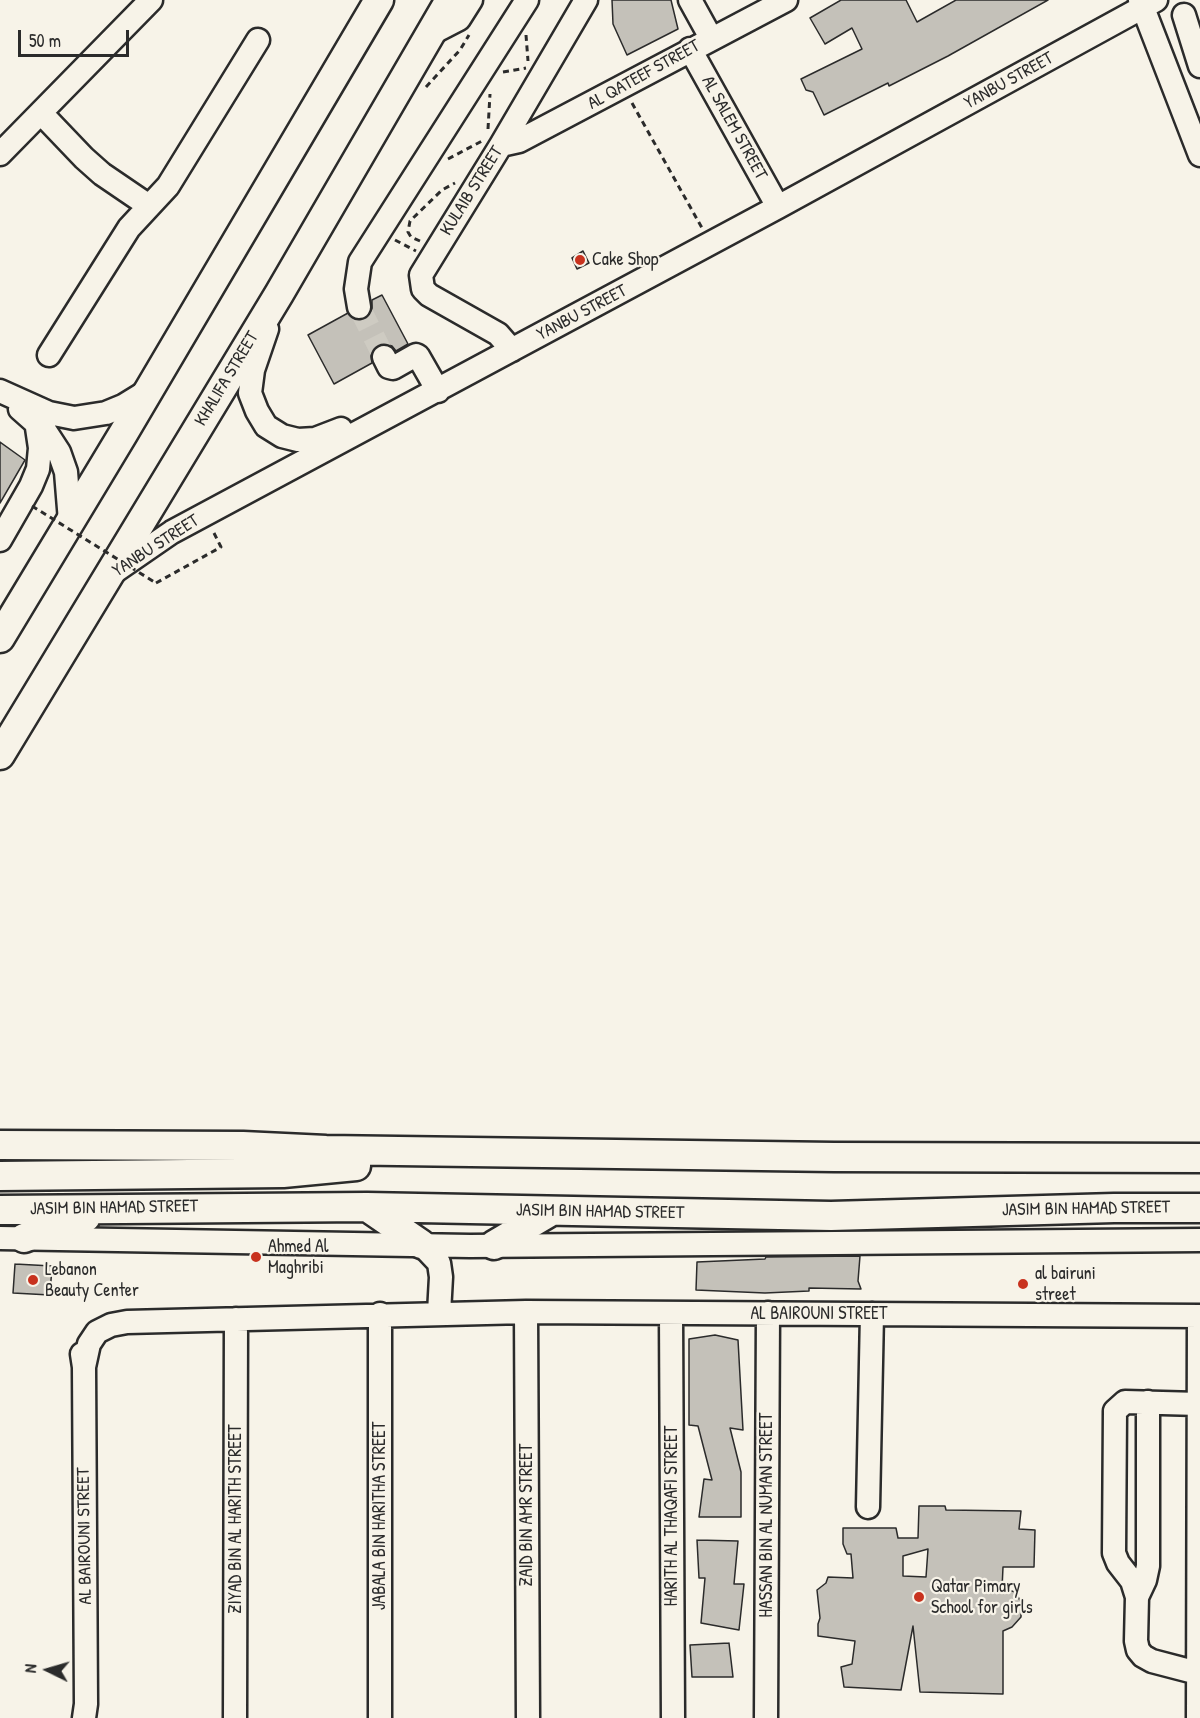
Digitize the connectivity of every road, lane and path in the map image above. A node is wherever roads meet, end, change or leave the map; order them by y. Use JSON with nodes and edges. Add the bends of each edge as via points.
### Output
{"nodes":[{"id":1,"x":151,"y":0,"type":"edge"},
{"id":2,"x":379,"y":0,"type":"edge"},
{"id":3,"x":450,"y":0,"type":"edge"},
{"id":4,"x":471,"y":0,"type":"edge"},
{"id":5,"x":586,"y":0,"type":"edge"},
{"id":6,"x":690,"y":0,"type":"edge"},
{"id":7,"x":786,"y":0,"type":"edge"},
{"id":8,"x":1141,"y":2,"type":"edge"},
{"id":9,"x":525,"y":3,"type":"edge"},
{"id":10,"x":1184,"y":15,"type":"dead end"},
{"id":11,"x":1113,"y":25,"type":"junction"},
{"id":12,"x":472,"y":30,"type":"dead end"},
{"id":13,"x":430,"y":34,"type":"junction"},
{"id":14,"x":711,"y":38,"type":"junction"},
{"id":15,"x":258,"y":40,"type":"dead end"},
{"id":16,"x":1156,"y":40,"type":"junction"},
{"id":17,"x":690,"y":49,"type":"junction"},
{"id":18,"x":535,"y":58,"type":"dead end"},
{"id":19,"x":1200,"y":67,"type":"edge"},
{"id":20,"x":529,"y":68,"type":"junction"},
{"id":21,"x":500,"y":73,"type":"dead end"},
{"id":22,"x":1170,"y":77,"type":"junction"},
{"id":23,"x":523,"y":78,"type":"dead end"},
{"id":24,"x":490,"y":85,"type":"dead end"},
{"id":25,"x":623,"y":87,"type":"junction"},
{"id":26,"x":421,"y":95,"type":"dead end"},
{"id":27,"x":41,"y":113,"type":"junction"},
{"id":28,"x":494,"y":137,"type":"junction"},
{"id":29,"x":0,"y":154,"type":"edge"},
{"id":30,"x":1200,"y":155,"type":"edge"},
{"id":31,"x":442,"y":162,"type":"dead end"},
{"id":32,"x":774,"y":201,"type":"junction"},
{"id":33,"x":149,"y":206,"type":"junction"},
{"id":34,"x":704,"y":232,"type":"junction"},
{"id":35,"x":279,"y":294,"type":"junction"},
{"id":36,"x":583,"y":305,"type":"junction"},
{"id":37,"x":359,"y":307,"type":"tunnel mouth"},
{"id":38,"x":509,"y":346,"type":"junction"},
{"id":39,"x":49,"y":355,"type":"dead end"},
{"id":40,"x":384,"y":357,"type":"dead end"},
{"id":41,"x":435,"y":386,"type":"junction"},
{"id":42,"x":150,"y":389,"type":"junction"},
{"id":43,"x":0,"y":391,"type":"edge"},
{"id":44,"x":0,"y":399,"type":"edge"},
{"id":45,"x":380,"y":415,"type":"junction"},
{"id":46,"x":36,"y":421,"type":"junction"},
{"id":47,"x":66,"y":472,"type":"junction"},
{"id":48,"x":32,"y":496,"type":"junction"},
{"id":49,"x":70,"y":521,"type":"junction"},
{"id":50,"x":0,"y":540,"type":"edge"},
{"id":51,"x":221,"y":547,"type":"dead end"},
{"id":52,"x":105,"y":578,"type":"junction"},
{"id":53,"x":5,"y":630,"type":"edge"},
{"id":54,"x":0,"y":656,"type":"edge"},
{"id":55,"x":0,"y":755,"type":"edge"},
{"id":56,"x":0,"y":1145,"type":"edge"},
{"id":57,"x":520,"y":1153,"type":"junction"},
{"id":58,"x":1200,"y":1158,"type":"edge"},
{"id":59,"x":0,"y":1176,"type":"edge"},
{"id":60,"x":1200,"y":1190,"type":"edge"},
{"id":61,"x":367,"y":1207,"type":"junction"},
{"id":62,"x":138,"y":1208,"type":"junction"},
{"id":63,"x":1114,"y":1208,"type":"junction"},
{"id":64,"x":1200,"y":1208,"type":"edge"},
{"id":65,"x":0,"y":1210,"type":"edge"},
{"id":66,"x":550,"y":1212,"type":"junction"},
{"id":67,"x":1200,"y":1240,"type":"edge"},
{"id":68,"x":8,"y":1242,"type":"edge"},
{"id":69,"x":421,"y":1244,"type":"junction"},
{"id":70,"x":482,"y":1245,"type":"junction"},
{"id":71,"x":441,"y":1277,"type":"junction"},
{"id":72,"x":526,"y":1312,"type":"junction"},
{"id":73,"x":439,"y":1313,"type":"junction"},
{"id":74,"x":768,"y":1313,"type":"junction"},
{"id":75,"x":380,"y":1314,"type":"junction"},
{"id":76,"x":671,"y":1314,"type":"junction"},
{"id":77,"x":872,"y":1314,"type":"junction"},
{"id":78,"x":1200,"y":1316,"type":"edge"},
{"id":79,"x":236,"y":1319,"type":"junction"},
{"id":80,"x":1148,"y":1402,"type":"junction"},
{"id":81,"x":1199,"y":1404,"type":"edge"},
{"id":82,"x":868,"y":1507,"type":"dead end"},
{"id":83,"x":1137,"y":1597,"type":"junction"},
{"id":84,"x":1198,"y":1673,"type":"junction"},
{"id":85,"x":87,"y":1713,"type":"edge"},
{"id":86,"x":235,"y":1718,"type":"edge"},
{"id":87,"x":380,"y":1718,"type":"edge"},
{"id":88,"x":528,"y":1718,"type":"edge"},
{"id":89,"x":673,"y":1718,"type":"edge"},
{"id":90,"x":766,"y":1718,"type":"edge"},
{"id":91,"x":1198,"y":1718,"type":"edge"}],
"edges":[{"from":1,"to":27,"type":"street"},
{"from":2,"to":42,"type":"main road"},
{"from":3,"to":13,"type":"main road","name":"KHALIFA STREET"},
{"from":4,"to":13,"type":"street","via":[[459,19]]},
{"from":5,"to":28,"type":"street","name":"KULAIB STREET"},
{"from":6,"to":14,"type":"street"},
{"from":7,"to":14,"type":"street","name":"AL QATEEF STREET"},
{"from":8,"to":11,"type":"street","name":"YANBU STREET"},
{"from":8,"to":16,"type":"street"},
{"from":8,"to":32,"type":"street","name":"YANBU STREET"},
{"from":9,"to":20,"type":"path"},
{"from":9,"to":37,"type":"street","via":[[360,262],[356,289]]},
{"from":10,"to":19,"type":"street"},
{"from":11,"to":16,"type":"street"},
{"from":11,"to":32,"type":"street","name":"YANBU STREET"},
{"from":12,"to":26,"type":"path"},
{"from":13,"to":35,"type":"main road","name":"KHALIFA STREET"},
{"from":14,"to":17,"type":"street","name":"AL QATEEF STREET"},
{"from":15,"to":33,"type":"street","via":[[168,186]]},
{"from":16,"to":22,"type":"street"},
{"from":17,"to":25,"type":"street","name":"AL QATEEF STREET"},
{"from":17,"to":32,"type":"street","name":"AL SALEM STREET"},
{"from":18,"to":20,"type":"path"},
{"from":19,"to":22,"type":"street"},
{"from":20,"to":21,"type":"path"},
{"from":20,"to":23,"type":"path"},
{"from":22,"to":30,"type":"street"},
{"from":24,"to":28,"type":"path"},
{"from":25,"to":28,"type":"street","name":"AL QATEEF STREET","via":[[519,141],[508,145]]},
{"from":25,"to":34,"type":"path"},
{"from":27,"to":29,"type":"street"},
{"from":27,"to":33,"type":"street","via":[[102,174]]},
{"from":28,"to":31,"type":"path"},
{"from":28,"to":38,"type":"street","name":"KULAIB STREET","via":[[424,267],[421,282],[429,295],[498,334]]},
{"from":32,"to":34,"type":"street","name":"YANBU STREET"},
{"from":32,"to":36,"type":"street","name":"YANBU STREET"},
{"from":33,"to":39,"type":"street","via":[[129,228]]},
{"from":34,"to":36,"type":"street","name":"YANBU STREET"},
{"from":35,"to":45,"type":"street","name":"YANBU STREET","via":[[253,370],[250,393],[266,426],[282,436],[315,439]]},
{"from":35,"to":52,"type":"main road","name":"KHALIFA STREET"},
{"from":36,"to":38,"type":"street","name":"YANBU STREET"},
{"from":38,"to":41,"type":"street","name":"YANBU STREET"},
{"from":40,"to":41,"type":"street","via":[[393,368],[418,356]]},
{"from":41,"to":45,"type":"street","name":"YANBU STREET"},
{"from":42,"to":43,"type":"street","via":[[106,413],[74,418],[49,413]]},
{"from":42,"to":49,"type":"main road"},
{"from":44,"to":46,"type":"street","via":[[19,407]]},
{"from":45,"to":52,"type":"street","name":"YANBU STREET","via":[[172,532]]},
{"from":46,"to":47,"type":"street","via":[[54,442]]},
{"from":46,"to":48,"type":"street","via":[[40,459]]},
{"from":47,"to":48,"type":"street","via":[[48,473]]},
{"from":47,"to":49,"type":"street"},
{"from":48,"to":50,"type":"street"},
{"from":48,"to":51,"type":"path","bridge":true,"via":[[156,583]]},
{"from":49,"to":53,"type":"main road"},
{"from":52,"to":55,"type":"main road","name":"KHALIFA STREET"},
{"from":53,"to":54,"type":"main road"},
{"from":56,"to":57,"type":"main road"},
{"from":57,"to":58,"type":"main road"},
{"from":57,"to":59,"type":"main road","via":[[283,1173]]},
{"from":60,"to":63,"type":"main road"},
{"from":61,"to":62,"type":"main road","name":"JASIM BIN HAMAD STREET"},
{"from":61,"to":66,"type":"main road","name":"JASIM BIN HAMAD STREET"},
{"from":61,"to":69,"type":"main road"},
{"from":62,"to":65,"type":"main road","name":"JASIM BIN HAMAD STREET"},
{"from":62,"to":68,"type":"main road","via":[[71,1220]]},
{"from":63,"to":64,"type":"main road","name":"JASIM BIN HAMAD STREET"},
{"from":63,"to":66,"type":"main road","name":"JASIM BIN HAMAD STREET","via":[[831,1216]]},
{"from":66,"to":70,"type":"main road"},
{"from":67,"to":70,"type":"street","name":"JASIM BIN HAMAD STREET"},
{"from":68,"to":69,"type":"street","name":"JASIM BIN HAMAD STREET"},
{"from":69,"to":70,"type":"street","name":"JASIM BIN HAMAD STREET"},
{"from":69,"to":71,"type":"street","via":[[439,1263]]},
{"from":70,"to":71,"type":"street","via":[[460,1250]]},
{"from":71,"to":73,"type":"street"},
{"from":72,"to":73,"type":"street","name":"AL BAIROUNI STREET"},
{"from":72,"to":76,"type":"street","name":"AL BAIROUNI STREET"},
{"from":72,"to":88,"type":"street","name":"ZAID BIN AMR STREET"},
{"from":73,"to":75,"type":"street","name":"AL BAIROUNI STREET"},
{"from":74,"to":76,"type":"street","name":"AL BAIROUNI STREET"},
{"from":74,"to":77,"type":"street","name":"AL BAIROUNI STREET"},
{"from":74,"to":90,"type":"street","name":"HASSAN BIN AL NUMAN STREET"},
{"from":75,"to":79,"type":"street","name":"AL BAIROUNI STREET"},
{"from":75,"to":87,"type":"street","name":"JABALA BIN HARITHA STREET"},
{"from":76,"to":89,"type":"street","name":"HARITH AL THAQAFI STREET"},
{"from":77,"to":78,"type":"street","name":"AL BAIROUNI STREET"},
{"from":77,"to":82,"type":"street"},
{"from":78,"to":81,"type":"street"},
{"from":79,"to":85,"type":"street","name":"AL BAIROUNI STREET","via":[[127,1322],[98,1332],[89,1344],[84,1367]]},
{"from":79,"to":86,"type":"street","name":"ZIYAD BIN AL HARITH STREET"},
{"from":80,"to":81,"type":"street"},
{"from":80,"to":83,"type":"street","via":[[1148,1566]]},
{"from":80,"to":83,"type":"street","via":[[1125,1402],[1114,1418],[1114,1553]]},
{"from":81,"to":84,"type":"street"},
{"from":83,"to":84,"type":"street","via":[[1138,1650],[1152,1661]]},
{"from":84,"to":91,"type":"street"}]}
